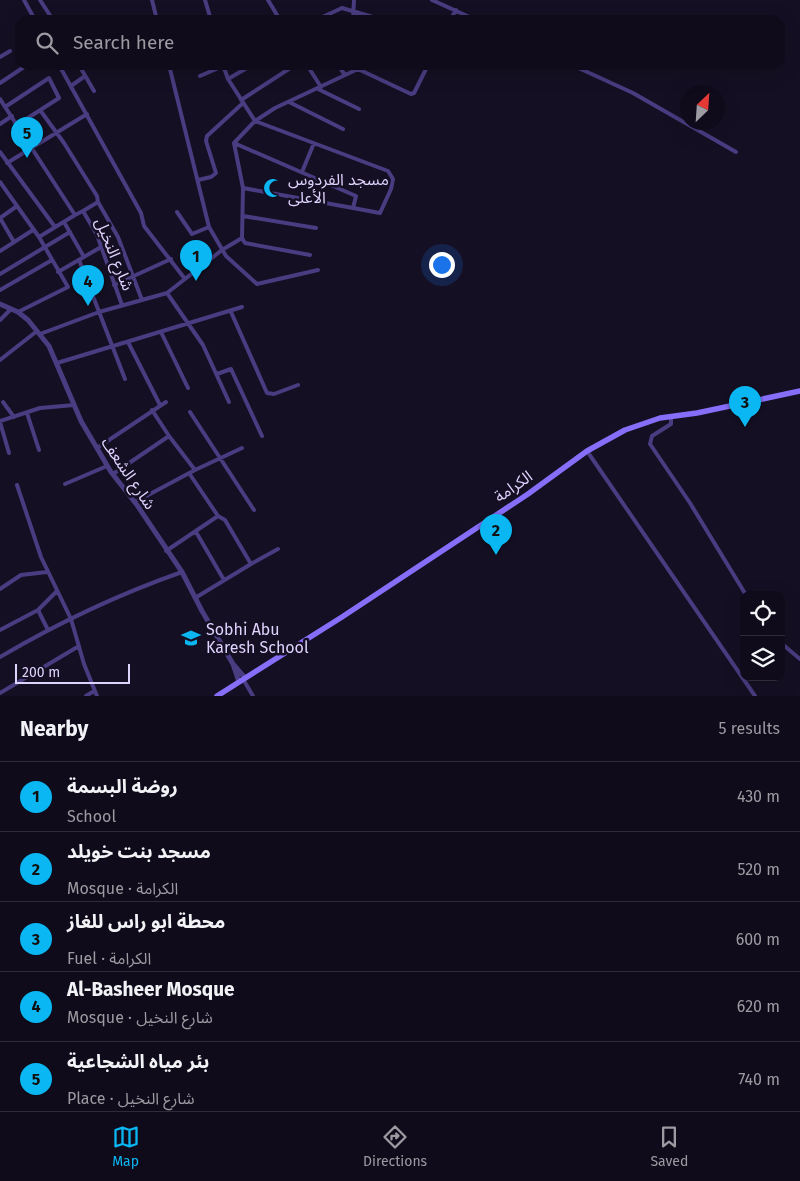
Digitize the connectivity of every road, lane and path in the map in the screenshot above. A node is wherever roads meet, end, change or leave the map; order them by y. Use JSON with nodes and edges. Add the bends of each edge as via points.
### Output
{"nodes":[{"id":1,"x":24,"y":0,"type":"edge"},
{"id":2,"x":40,"y":0,"type":"edge"},
{"id":3,"x":152,"y":0,"type":"edge"},
{"id":4,"x":205,"y":0,"type":"edge"},
{"id":5,"x":268,"y":0,"type":"edge"},
{"id":6,"x":354,"y":0,"type":"edge"},
{"id":7,"x":432,"y":0,"type":"edge"},
{"id":8,"x":354,"y":10,"type":"junction"},
{"id":9,"x":456,"y":10,"type":"junction"},
{"id":10,"x":32,"y":15,"type":"edge"},
{"id":11,"x":50,"y":15,"type":"edge"},
{"id":12,"x":156,"y":15,"type":"edge"},
{"id":13,"x":210,"y":15,"type":"edge"},
{"id":14,"x":277,"y":15,"type":"edge"},
{"id":15,"x":327,"y":15,"type":"edge"},
{"id":16,"x":354,"y":15,"type":"edge"},
{"id":17,"x":368,"y":15,"type":"edge"},
{"id":18,"x":453,"y":15,"type":"edge"},
{"id":19,"x":466,"y":15,"type":"edge"},
{"id":20,"x":10,"y":51,"type":"dead end"},
{"id":21,"x":0,"y":57,"type":"edge"},
{"id":22,"x":20,"y":70,"type":"edge"},
{"id":23,"x":62,"y":70,"type":"edge"},
{"id":24,"x":82,"y":70,"type":"edge"},
{"id":25,"x":169,"y":70,"type":"edge"},
{"id":26,"x":213,"y":70,"type":"edge"},
{"id":27,"x":225,"y":70,"type":"edge"},
{"id":28,"x":243,"y":70,"type":"edge"},
{"id":29,"x":288,"y":70,"type":"edge"},
{"id":30,"x":310,"y":70,"type":"edge"},
{"id":31,"x":341,"y":70,"type":"edge"},
{"id":32,"x":356,"y":70,"type":"edge"},
{"id":33,"x":360,"y":70,"type":"edge"},
{"id":34,"x":425,"y":70,"type":"edge"},
{"id":35,"x":582,"y":70,"type":"edge"},
{"id":36,"x":85,"y":76,"type":"junction"},
{"id":37,"x":200,"y":76,"type":"dead end"},
{"id":38,"x":345,"y":76,"type":"junction"},
{"id":39,"x":228,"y":79,"type":"junction"},
{"id":40,"x":0,"y":83,"type":"edge"},
{"id":41,"x":71,"y":86,"type":"junction"},
{"id":42,"x":319,"y":88,"type":"junction"},
{"id":43,"x":94,"y":91,"type":"dead end"},
{"id":44,"x":0,"y":99,"type":"edge"},
{"id":45,"x":242,"y":102,"type":"junction"},
{"id":46,"x":289,"y":102,"type":"junction"},
{"id":47,"x":5,"y":107,"type":"junction"},
{"id":48,"x":359,"y":109,"type":"dead end"},
{"id":49,"x":40,"y":110,"type":"junction"},
{"id":50,"x":87,"y":114,"type":"junction"},
{"id":51,"x":12,"y":116,"type":"junction"},
{"id":52,"x":256,"y":121,"type":"junction"},
{"id":53,"x":0,"y":124,"type":"edge"},
{"id":54,"x":17,"y":125,"type":"junction"},
{"id":55,"x":343,"y":129,"type":"dead end"},
{"id":56,"x":57,"y":132,"type":"junction"},
{"id":57,"x":234,"y":143,"type":"junction"},
{"id":58,"x":314,"y":143,"type":"junction"},
{"id":59,"x":33,"y":148,"type":"junction"},
{"id":60,"x":0,"y":152,"type":"edge"},
{"id":61,"x":736,"y":152,"type":"dead end"},
{"id":62,"x":7,"y":163,"type":"junction"},
{"id":63,"x":302,"y":172,"type":"junction"},
{"id":64,"x":198,"y":180,"type":"junction"},
{"id":65,"x":0,"y":182,"type":"edge"},
{"id":66,"x":243,"y":188,"type":"junction"},
{"id":67,"x":98,"y":202,"type":"junction"},
{"id":68,"x":17,"y":206,"type":"junction"},
{"id":69,"x":352,"y":208,"type":"junction"},
{"id":70,"x":83,"y":210,"type":"junction"},
{"id":71,"x":177,"y":212,"type":"dead end"},
{"id":72,"x":75,"y":215,"type":"junction"},
{"id":73,"x":243,"y":216,"type":"junction"},
{"id":74,"x":0,"y":218,"type":"edge"},
{"id":75,"x":64,"y":222,"type":"junction"},
{"id":76,"x":55,"y":227,"type":"junction"},
{"id":77,"x":208,"y":227,"type":"junction"},
{"id":78,"x":316,"y":228,"type":"dead end"},
{"id":79,"x":34,"y":230,"type":"junction"},
{"id":80,"x":70,"y":232,"type":"junction"},
{"id":81,"x":39,"y":237,"type":"junction"},
{"id":82,"x":242,"y":238,"type":"junction"},
{"id":83,"x":14,"y":242,"type":"junction"},
{"id":84,"x":45,"y":247,"type":"junction"},
{"id":85,"x":101,"y":247,"type":"junction"},
{"id":86,"x":222,"y":250,"type":"junction"},
{"id":87,"x":0,"y":251,"type":"edge"},
{"id":88,"x":310,"y":255,"type":"dead end"},
{"id":89,"x":84,"y":257,"type":"junction"},
{"id":90,"x":171,"y":259,"type":"junction"},
{"id":91,"x":52,"y":260,"type":"junction"},
{"id":92,"x":79,"y":260,"type":"junction"},
{"id":93,"x":318,"y":270,"type":"dead end"},
{"id":94,"x":58,"y":272,"type":"junction"},
{"id":95,"x":0,"y":274,"type":"edge"},
{"id":96,"x":133,"y":277,"type":"junction"},
{"id":97,"x":186,"y":279,"type":"junction"},
{"id":98,"x":114,"y":285,"type":"junction"},
{"id":99,"x":0,"y":290,"type":"edge"},
{"id":100,"x":167,"y":293,"type":"junction"},
{"id":101,"x":142,"y":300,"type":"junction"},
{"id":102,"x":0,"y":304,"type":"edge"},
{"id":103,"x":122,"y":305,"type":"junction"},
{"id":104,"x":242,"y":307,"type":"dead end"},
{"id":105,"x":11,"y":309,"type":"junction"},
{"id":106,"x":18,"y":312,"type":"junction"},
{"id":107,"x":99,"y":312,"type":"junction"},
{"id":108,"x":230,"y":312,"type":"junction"},
{"id":109,"x":0,"y":320,"type":"edge"},
{"id":110,"x":190,"y":323,"type":"junction"},
{"id":111,"x":39,"y":332,"type":"junction"},
{"id":112,"x":161,"y":332,"type":"junction"},
{"id":113,"x":128,"y":342,"type":"junction"},
{"id":114,"x":111,"y":347,"type":"junction"},
{"id":115,"x":0,"y":360,"type":"edge"},
{"id":116,"x":57,"y":363,"type":"junction"},
{"id":117,"x":217,"y":374,"type":"junction"},
{"id":118,"x":125,"y":379,"type":"dead end"},
{"id":119,"x":298,"y":385,"type":"dead end"},
{"id":120,"x":188,"y":388,"type":"dead end"},
{"id":121,"x":800,"y":392,"type":"edge"},
{"id":122,"x":3,"y":402,"type":"dead end"},
{"id":123,"x":166,"y":402,"type":"dead end"},
{"id":124,"x":229,"y":402,"type":"dead end"},
{"id":125,"x":74,"y":405,"type":"junction"},
{"id":126,"x":160,"y":405,"type":"junction"},
{"id":127,"x":152,"y":410,"type":"junction"},
{"id":128,"x":190,"y":412,"type":"dead end"},
{"id":129,"x":27,"y":413,"type":"junction"},
{"id":130,"x":671,"y":416,"type":"junction"},
{"id":131,"x":14,"y":417,"type":"junction"},
{"id":132,"x":0,"y":422,"type":"edge"},
{"id":133,"x":169,"y":436,"type":"junction"},
{"id":134,"x":262,"y":436,"type":"dead end"},
{"id":135,"x":97,"y":448,"type":"junction"},
{"id":136,"x":242,"y":448,"type":"dead end"},
{"id":137,"x":39,"y":450,"type":"dead end"},
{"id":138,"x":587,"y":451,"type":"junction"},
{"id":139,"x":10,"y":452,"type":"dead end"},
{"id":140,"x":222,"y":458,"type":"junction"},
{"id":141,"x":108,"y":466,"type":"junction"},
{"id":142,"x":195,"y":470,"type":"junction"},
{"id":143,"x":189,"y":473,"type":"junction"},
{"id":144,"x":113,"y":474,"type":"junction"},
{"id":145,"x":66,"y":484,"type":"dead end"},
{"id":146,"x":17,"y":485,"type":"dead end"},
{"id":147,"x":135,"y":502,"type":"junction"},
{"id":148,"x":254,"y":510,"type":"dead end"},
{"id":149,"x":218,"y":516,"type":"junction"},
{"id":150,"x":196,"y":532,"type":"junction"},
{"id":151,"x":278,"y":549,"type":"dead end"},
{"id":152,"x":166,"y":551,"type":"junction"},
{"id":153,"x":251,"y":564,"type":"junction"},
{"id":154,"x":47,"y":572,"type":"junction"},
{"id":155,"x":182,"y":572,"type":"junction"},
{"id":156,"x":224,"y":580,"type":"junction"},
{"id":157,"x":0,"y":589,"type":"edge"},
{"id":158,"x":57,"y":591,"type":"junction"},
{"id":159,"x":744,"y":591,"type":"edge"},
{"id":160,"x":195,"y":598,"type":"junction"},
{"id":161,"x":38,"y":610,"type":"junction"},
{"id":162,"x":71,"y":619,"type":"junction"},
{"id":163,"x":0,"y":630,"type":"edge"},
{"id":164,"x":48,"y":630,"type":"junction"},
{"id":165,"x":79,"y":646,"type":"junction"},
{"id":166,"x":785,"y":646,"type":"edge"},
{"id":167,"x":0,"y":657,"type":"edge"},
{"id":168,"x":800,"y":659,"type":"edge"},
{"id":169,"x":242,"y":680,"type":"junction"},
{"id":170,"x":94,"y":690,"type":"junction"},
{"id":171,"x":0,"y":693,"type":"edge"},
{"id":172,"x":86,"y":696,"type":"edge"},
{"id":173,"x":97,"y":696,"type":"edge"},
{"id":174,"x":217,"y":696,"type":"edge"},
{"id":175,"x":253,"y":696,"type":"edge"},
{"id":176,"x":755,"y":696,"type":"edge"}],
"edges":[{"from":1,"to":10,"type":"street"},
{"from":2,"to":11,"type":"street"},
{"from":3,"to":12,"type":"street"},
{"from":4,"to":13,"type":"street"},
{"from":5,"to":14,"type":"street"},
{"from":6,"to":8,"type":"street"},
{"from":7,"to":9,"type":"street"},
{"from":8,"to":15,"type":"street","via":[[342,8]]},
{"from":8,"to":16,"type":"street"},
{"from":8,"to":17,"type":"street"},
{"from":9,"to":18,"type":"street"},
{"from":9,"to":19,"type":"street"},
{"from":20,"to":21,"type":"street"},
{"from":22,"to":40,"type":"street"},
{"from":23,"to":41,"type":"street"},
{"from":24,"to":36,"type":"street"},
{"from":25,"to":64,"type":"street"},
{"from":26,"to":37,"type":"street"},
{"from":27,"to":39,"type":"street"},
{"from":28,"to":39,"type":"street"},
{"from":29,"to":45,"type":"street"},
{"from":30,"to":42,"type":"street"},
{"from":31,"to":38,"type":"street"},
{"from":32,"to":38,"type":"street"},
{"from":33,"to":34,"type":"street","via":[[411,94]]},
{"from":35,"to":61,"type":"street","via":[[647,101]]},
{"from":36,"to":41,"type":"street"},
{"from":36,"to":43,"type":"street"},
{"from":38,"to":42,"type":"street"},
{"from":39,"to":45,"type":"street"},
{"from":41,"to":50,"type":"street"},
{"from":42,"to":46,"type":"street"},
{"from":42,"to":48,"type":"street"},
{"from":44,"to":47,"type":"street","name":"شارع النخيل"},
{"from":45,"to":52,"type":"street"},
{"from":45,"to":64,"type":"street","via":[[209,133],[206,141],[216,172],[211,177]]},
{"from":46,"to":52,"type":"street"},
{"from":46,"to":55,"type":"street"},
{"from":47,"to":49,"type":"street","via":[[49,78],[60,98]]},
{"from":47,"to":51,"type":"street","name":"شارع النخيل"},
{"from":49,"to":54,"type":"street"},
{"from":49,"to":56,"type":"street"},
{"from":50,"to":56,"type":"street"},
{"from":50,"to":90,"type":"street","via":[[141,213],[144,226]]},
{"from":51,"to":53,"type":"street"},
{"from":51,"to":54,"type":"street","name":"شارع النخيل"},
{"from":52,"to":57,"type":"street"},
{"from":52,"to":58,"type":"street"},
{"from":54,"to":59,"type":"street","name":"شارع النخيل"},
{"from":56,"to":59,"type":"street"},
{"from":56,"to":67,"type":"street"},
{"from":57,"to":63,"type":"street"},
{"from":57,"to":66,"type":"street"},
{"from":58,"to":63,"type":"street"},
{"from":58,"to":69,"type":"street","via":[[382,168],[393,178],[380,213]]},
{"from":59,"to":62,"type":"street"},
{"from":59,"to":72,"type":"street","name":"شارع النخيل"},
{"from":60,"to":62,"type":"street"},
{"from":62,"to":76,"type":"street"},
{"from":63,"to":69,"type":"street","via":[[356,196]]},
{"from":64,"to":77,"type":"street"},
{"from":65,"to":68,"type":"street"},
{"from":66,"to":69,"type":"street"},
{"from":66,"to":73,"type":"street"},
{"from":67,"to":70,"type":"street"},
{"from":67,"to":96,"type":"street","via":[[118,237]]},
{"from":68,"to":74,"type":"street"},
{"from":68,"to":79,"type":"street"},
{"from":70,"to":72,"type":"street","name":"شارع النخيل"},
{"from":70,"to":85,"type":"street","name":"شارع النخيل"},
{"from":71,"to":77,"type":"street","via":[[192,234]]},
{"from":72,"to":75,"type":"street"},
{"from":73,"to":78,"type":"street"},
{"from":73,"to":82,"type":"street"},
{"from":74,"to":83,"type":"street"},
{"from":75,"to":76,"type":"street"},
{"from":75,"to":80,"type":"street"},
{"from":76,"to":81,"type":"street"},
{"from":77,"to":86,"type":"street"},
{"from":79,"to":81,"type":"street"},
{"from":79,"to":83,"type":"street"},
{"from":80,"to":84,"type":"street"},
{"from":80,"to":89,"type":"street"},
{"from":81,"to":84,"type":"street"},
{"from":82,"to":86,"type":"street"},
{"from":82,"to":88,"type":"street","via":[[245,243]]},
{"from":83,"to":87,"type":"street"},
{"from":84,"to":91,"type":"street"},
{"from":84,"to":95,"type":"street"},
{"from":85,"to":89,"type":"street"},
{"from":85,"to":98,"type":"street","name":"شارع النخيل"},
{"from":86,"to":93,"type":"street","via":[[257,284]]},
{"from":86,"to":97,"type":"street"},
{"from":89,"to":92,"type":"street"},
{"from":90,"to":96,"type":"street"},
{"from":90,"to":97,"type":"street"},
{"from":91,"to":94,"type":"street"},
{"from":91,"to":99,"type":"street"},
{"from":92,"to":94,"type":"street"},
{"from":92,"to":107,"type":"street"},
{"from":94,"to":106,"type":"street","via":[[68,287]]},
{"from":96,"to":98,"type":"street"},
{"from":96,"to":101,"type":"street"},
{"from":97,"to":100,"type":"street"},
{"from":98,"to":103,"type":"street","name":"شارع النخيل"},
{"from":100,"to":101,"type":"street"},
{"from":100,"to":110,"type":"street"},
{"from":101,"to":103,"type":"street"},
{"from":102,"to":105,"type":"street","name":"شارع الشعف"},
{"from":103,"to":107,"type":"street"},
{"from":104,"to":108,"type":"street"},
{"from":105,"to":106,"type":"street","name":"شارع الشعف"},
{"from":105,"to":109,"type":"street"},
{"from":106,"to":111,"type":"street","name":"شارع الشعف"},
{"from":107,"to":111,"type":"street"},
{"from":107,"to":114,"type":"street"},
{"from":108,"to":110,"type":"street"},
{"from":108,"to":119,"type":"street","via":[[267,393],[274,394]]},
{"from":110,"to":112,"type":"street"},
{"from":110,"to":117,"type":"street"},
{"from":111,"to":115,"type":"street"},
{"from":111,"to":116,"type":"street","name":"شارع الشعف"},
{"from":112,"to":113,"type":"street"},
{"from":112,"to":120,"type":"street"},
{"from":113,"to":114,"type":"street"},
{"from":113,"to":126,"type":"street"},
{"from":114,"to":116,"type":"street"},
{"from":114,"to":118,"type":"street"},
{"from":116,"to":125,"type":"street","name":"شارع الشعف"},
{"from":117,"to":124,"type":"street"},
{"from":117,"to":134,"type":"street","via":[[231,369]]},
{"from":121,"to":130,"type":"main road","name":"الكرامة"},
{"from":122,"to":131,"type":"street"},
{"from":123,"to":126,"type":"street"},
{"from":125,"to":129,"type":"street","via":[[40,408]]},
{"from":125,"to":135,"type":"street","name":"شارع الشعف"},
{"from":126,"to":127,"type":"street"},
{"from":127,"to":133,"type":"street"},
{"from":127,"to":135,"type":"street"},
{"from":128,"to":140,"type":"street"},
{"from":129,"to":131,"type":"street"},
{"from":129,"to":137,"type":"street"},
{"from":130,"to":138,"type":"main road","name":"الكرامة","via":[[625,430]]},
{"from":130,"to":159,"type":"street","via":[[670,424],[652,436],[650,444]]},
{"from":131,"to":132,"type":"street"},
{"from":132,"to":139,"type":"street"},
{"from":133,"to":142,"type":"street"},
{"from":133,"to":144,"type":"street"},
{"from":135,"to":141,"type":"street","name":"شارع الشعف"},
{"from":136,"to":140,"type":"street"},
{"from":138,"to":169,"type":"main road","name":"الكرامة","via":[[528,494]]},
{"from":138,"to":176,"type":"street"},
{"from":140,"to":142,"type":"street"},
{"from":140,"to":148,"type":"street"},
{"from":141,"to":144,"type":"street","name":"شارع الشعف"},
{"from":141,"to":145,"type":"street"},
{"from":142,"to":143,"type":"street"},
{"from":143,"to":147,"type":"street"},
{"from":143,"to":149,"type":"street"},
{"from":144,"to":147,"type":"street","name":"شارع الشعف"},
{"from":146,"to":154,"type":"street"},
{"from":147,"to":152,"type":"street","name":"شارع الشعف"},
{"from":149,"to":150,"type":"street"},
{"from":149,"to":153,"type":"street","via":[[225,520]]},
{"from":150,"to":152,"type":"street"},
{"from":150,"to":156,"type":"street"},
{"from":151,"to":153,"type":"street"},
{"from":152,"to":155,"type":"street","name":"شارع الشعف"},
{"from":153,"to":156,"type":"street"},
{"from":154,"to":157,"type":"street","via":[[21,575]]},
{"from":154,"to":158,"type":"street"},
{"from":155,"to":160,"type":"street","name":"شارع الشعف"},
{"from":155,"to":162,"type":"street"},
{"from":156,"to":160,"type":"street"},
{"from":158,"to":161,"type":"street"},
{"from":158,"to":162,"type":"street"},
{"from":160,"to":169,"type":"street","name":"شارع الشعف"},
{"from":161,"to":163,"type":"street"},
{"from":161,"to":164,"type":"street"},
{"from":162,"to":164,"type":"street"},
{"from":162,"to":165,"type":"street"},
{"from":164,"to":167,"type":"street"},
{"from":165,"to":170,"type":"street"},
{"from":165,"to":171,"type":"street"},
{"from":166,"to":168,"type":"street"},
{"from":169,"to":174,"type":"main road","name":"الكرامة"},
{"from":169,"to":175,"type":"street"},
{"from":170,"to":172,"type":"street"},
{"from":170,"to":173,"type":"street"}]}
